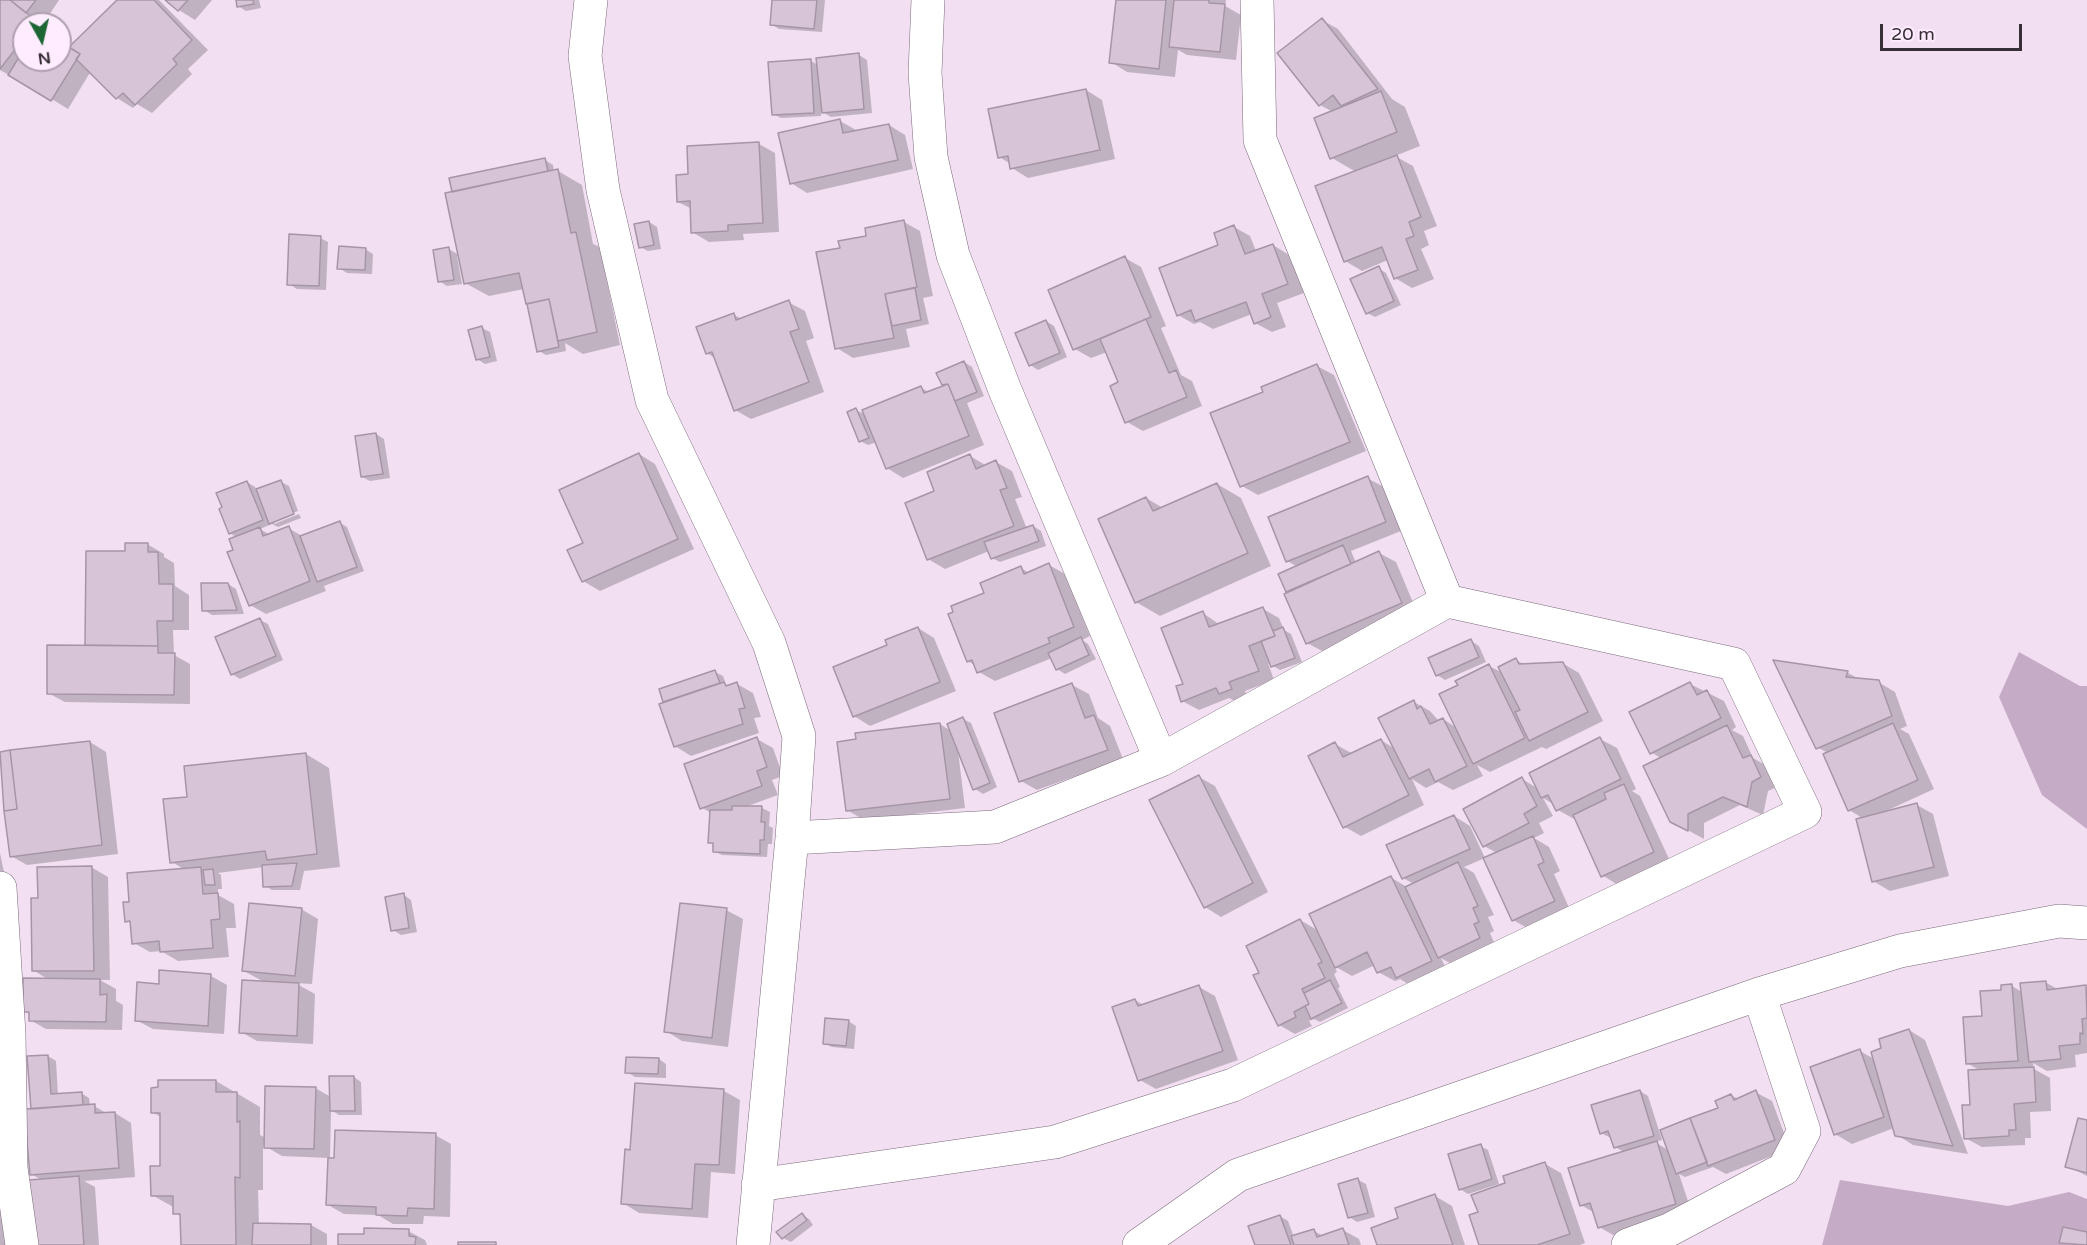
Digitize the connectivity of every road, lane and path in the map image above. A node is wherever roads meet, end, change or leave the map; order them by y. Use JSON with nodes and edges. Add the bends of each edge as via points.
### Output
{"nodes":[{"id":1,"x":591,"y":0,"type":"edge"},
{"id":2,"x":928,"y":0,"type":"edge"},
{"id":3,"x":1257,"y":0,"type":"edge"},
{"id":4,"x":1447,"y":601,"type":"junction"},
{"id":5,"x":1161,"y":760,"type":"junction"},
{"id":6,"x":792,"y":838,"type":"junction"},
{"id":7,"x":0,"y":888,"type":"edge"},
{"id":8,"x":2087,"y":923,"type":"edge"},
{"id":9,"x":1759,"y":994,"type":"junction"},
{"id":10,"x":758,"y":1185,"type":"junction"},
{"id":11,"x":22,"y":1245,"type":"edge"},
{"id":12,"x":753,"y":1245,"type":"edge"},
{"id":13,"x":1139,"y":1245,"type":"edge"},
{"id":14,"x":1628,"y":1245,"type":"edge"}],
"edges":[{"from":1,"to":6,"type":"street","via":[[585,56],[603,190],[652,400],[769,644],[800,736]]},
{"from":2,"to":5,"type":"street","via":[[925,73],[931,157],[953,255]]},
{"from":3,"to":4,"type":"street","via":[[1260,140]]},
{"from":4,"to":5,"type":"street"},
{"from":4,"to":10,"type":"street","via":[[1734,664],[1804,812],[1233,1085],[1055,1142]]},
{"from":5,"to":6,"type":"street","via":[[994,827]]},
{"from":6,"to":10,"type":"street"},
{"from":7,"to":11,"type":"street","via":[[9,1034],[11,1168]]},
{"from":8,"to":9,"type":"street","via":[[2059,921],[1900,951]]},
{"from":9,"to":13,"type":"street","via":[[1238,1175]]},
{"from":9,"to":14,"type":"street","via":[[1804,1131],[1784,1169],[1669,1230]]},
{"from":10,"to":12,"type":"street"}]}
